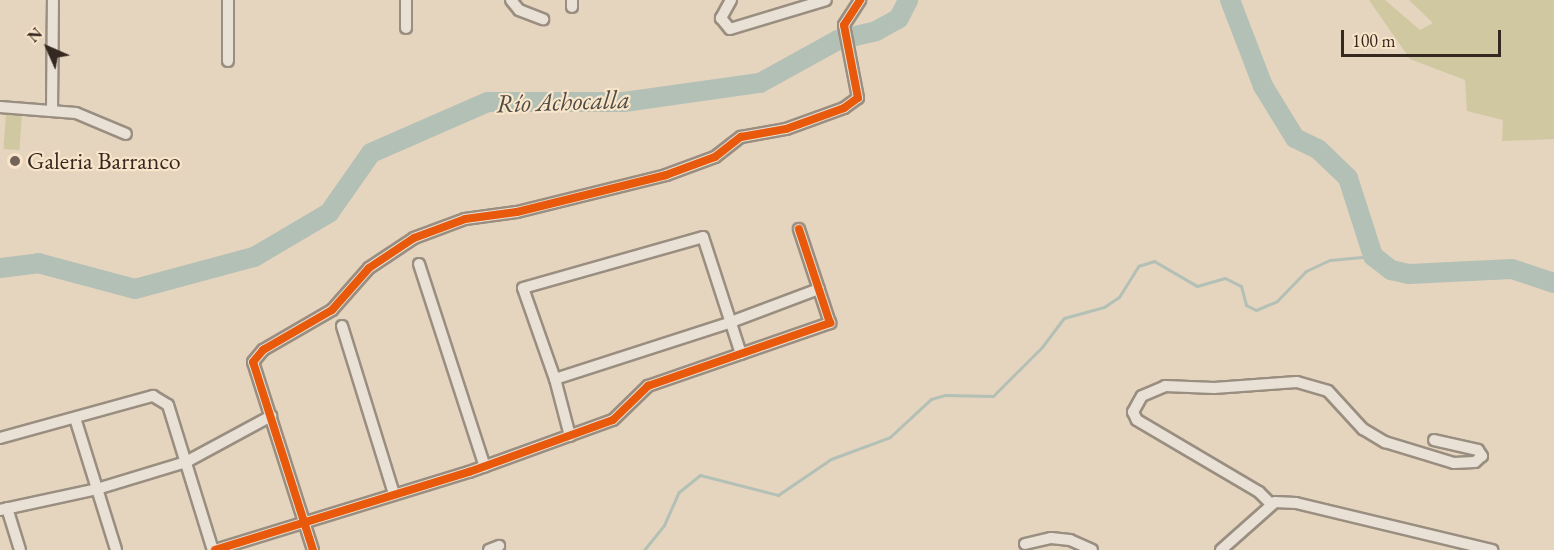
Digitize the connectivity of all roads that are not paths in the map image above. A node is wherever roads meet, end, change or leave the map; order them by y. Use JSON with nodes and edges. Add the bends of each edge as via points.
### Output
{"nodes":[{"id":1,"x":53,"y":0,"type":"edge"},
{"id":2,"x":228,"y":0,"type":"edge"},
{"id":3,"x":406,"y":0,"type":"edge"},
{"id":4,"x":511,"y":0,"type":"edge"},
{"id":5,"x":731,"y":0,"type":"edge"},
{"id":6,"x":826,"y":0,"type":"edge"},
{"id":7,"x":860,"y":0,"type":"edge"},
{"id":8,"x":543,"y":19,"type":"dead end"},
{"id":9,"x":406,"y":28,"type":"dead end"},
{"id":10,"x":228,"y":61,"type":"dead end"},
{"id":11,"x":0,"y":107,"type":"edge"},
{"id":12,"x":52,"y":111,"type":"junction"},
{"id":13,"x":126,"y":134,"type":"dead end"},
{"id":14,"x":799,"y":229,"type":"dead end"},
{"id":15,"x":419,"y":264,"type":"dead end"},
{"id":16,"x":819,"y":289,"type":"junction"},
{"id":17,"x":731,"y":322,"type":"junction"},
{"id":18,"x":342,"y":326,"type":"dead end"},
{"id":19,"x":741,"y":354,"type":"junction"},
{"id":20,"x":555,"y":379,"type":"junction"},
{"id":21,"x":271,"y":416,"type":"junction"},
{"id":22,"x":75,"y":418,"type":"junction"},
{"id":23,"x":570,"y":436,"type":"junction"},
{"id":24,"x":0,"y":438,"type":"edge"},
{"id":25,"x":1434,"y":440,"type":"dead end"},
{"id":26,"x":186,"y":462,"type":"junction"},
{"id":27,"x":484,"y":467,"type":"junction"},
{"id":28,"x":97,"y":489,"type":"junction"},
{"id":29,"x":394,"y":494,"type":"junction"},
{"id":30,"x":1271,"y":504,"type":"junction"},
{"id":31,"x":3,"y":509,"type":"edge"},
{"id":32,"x":304,"y":522,"type":"junction"},
{"id":33,"x":1025,"y":544,"type":"dead end"},
{"id":34,"x":1475,"y":548,"type":"edge"},
{"id":35,"x":20,"y":550,"type":"edge"},
{"id":36,"x":116,"y":550,"type":"edge"},
{"id":37,"x":214,"y":550,"type":"edge"},
{"id":38,"x":314,"y":550,"type":"edge"},
{"id":39,"x":1092,"y":550,"type":"edge"},
{"id":40,"x":1221,"y":550,"type":"edge"},
{"id":41,"x":1492,"y":550,"type":"edge"}],
"edges":[{"from":1,"to":12,"type":"street"},
{"from":2,"to":10,"type":"street"},
{"from":3,"to":9,"type":"street"},
{"from":4,"to":8,"type":"street","via":[[519,9]]},
{"from":5,"to":6,"type":"street","via":[[721,18],[722,24],[730,29]]},
{"from":7,"to":21,"type":"street","via":[[844,25],[858,98],[844,108],[786,129],[741,137],[716,157],[666,175],[517,212],[465,219],[414,238],[369,268],[332,310],[263,350],[254,362]]},
{"from":11,"to":12,"type":"street"},
{"from":12,"to":13,"type":"street","via":[[76,112]]},
{"from":14,"to":16,"type":"street"},
{"from":15,"to":27,"type":"street"},
{"from":16,"to":17,"type":"street"},
{"from":16,"to":19,"type":"street","via":[[830,323]]},
{"from":17,"to":19,"type":"street"},
{"from":17,"to":20,"type":"street"},
{"from":17,"to":20,"type":"street","via":[[703,237],[523,288]]},
{"from":18,"to":29,"type":"street"},
{"from":19,"to":23,"type":"street","via":[[648,386],[614,420]]},
{"from":20,"to":23,"type":"street"},
{"from":21,"to":26,"type":"street"},
{"from":21,"to":32,"type":"street"},
{"from":22,"to":24,"type":"street"},
{"from":22,"to":26,"type":"street","via":[[153,396],[168,405]]},
{"from":22,"to":28,"type":"street"},
{"from":23,"to":27,"type":"street"},
{"from":25,"to":30,"type":"street","via":[[1478,450],[1482,456],[1475,462],[1454,463],[1385,442],[1363,429],[1328,392],[1297,382],[1214,388],[1165,386],[1142,396],[1133,412],[1137,420],[1259,492]]},
{"from":26,"to":28,"type":"street"},
{"from":26,"to":37,"type":"street"},
{"from":27,"to":29,"type":"street"},
{"from":28,"to":31,"type":"street"},
{"from":28,"to":36,"type":"street"},
{"from":29,"to":32,"type":"street"},
{"from":30,"to":34,"type":"street","via":[[1296,503]]},
{"from":30,"to":40,"type":"street"},
{"from":31,"to":35,"type":"street"},
{"from":32,"to":37,"type":"street"},
{"from":32,"to":38,"type":"street"},
{"from":33,"to":39,"type":"street","via":[[1051,538],[1070,540]]},
{"from":34,"to":41,"type":"street"}]}
